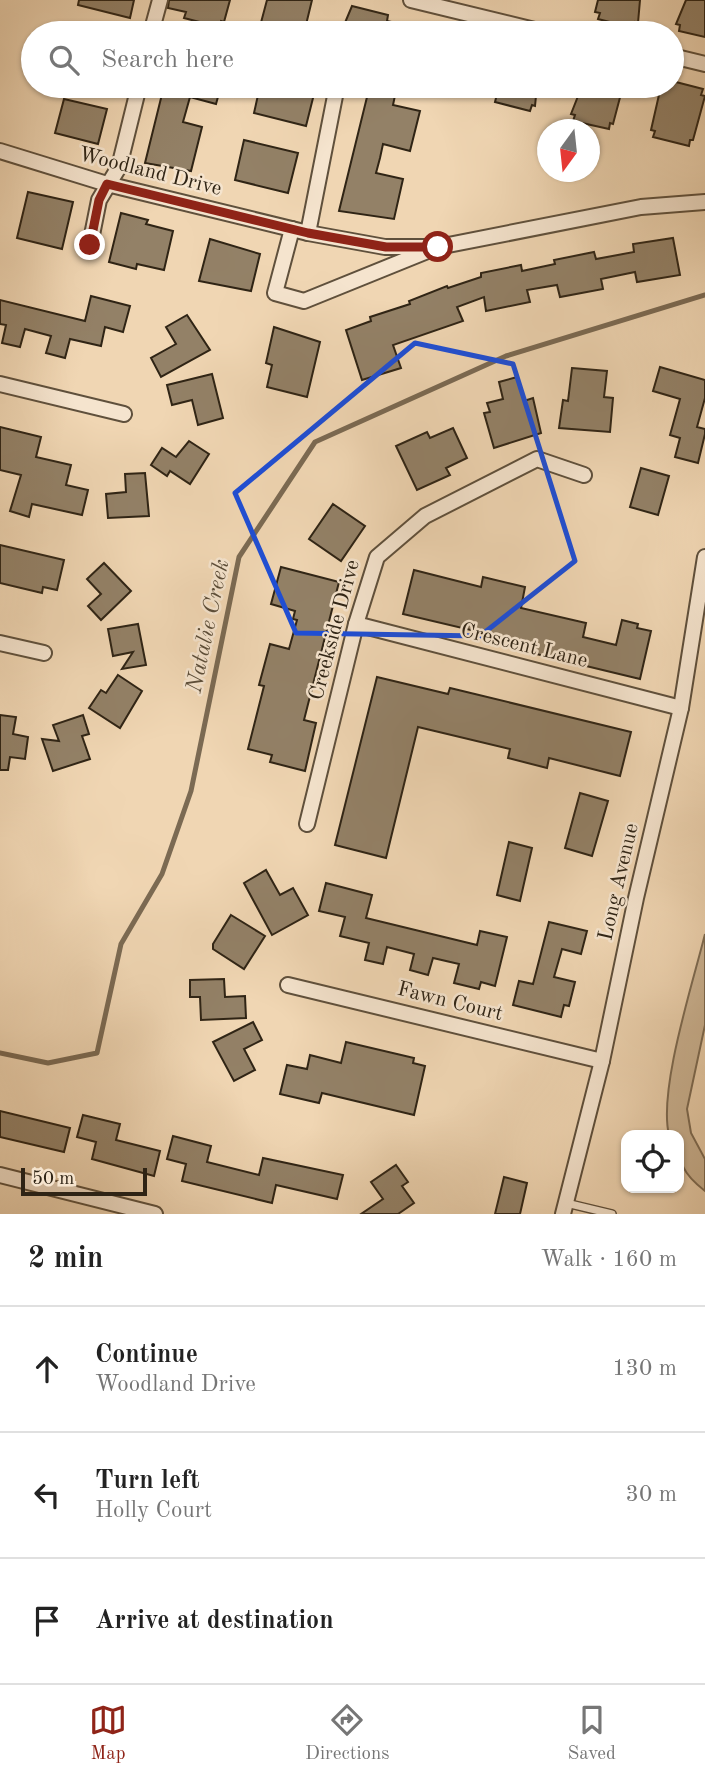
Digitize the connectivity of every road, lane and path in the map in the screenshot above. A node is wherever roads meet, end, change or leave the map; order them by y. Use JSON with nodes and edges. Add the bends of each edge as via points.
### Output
{"nodes":[{"id":1,"x":160,"y":0,"type":"edge"},
{"id":2,"x":411,"y":0,"type":"edge"},
{"id":3,"x":154,"y":21,"type":"edge"},
{"id":4,"x":498,"y":21,"type":"edge"},
{"id":5,"x":684,"y":59,"type":"edge"},
{"id":6,"x":705,"y":64,"type":"edge"},
{"id":7,"x":136,"y":98,"type":"edge"},
{"id":8,"x":336,"y":98,"type":"edge"},
{"id":9,"x":0,"y":150,"type":"edge"},
{"id":10,"x":107,"y":184,"type":"junction"},
{"id":11,"x":705,"y":202,"type":"edge"},
{"id":12,"x":292,"y":229,"type":"junction"},
{"id":13,"x":308,"y":233,"type":"junction"},
{"id":14,"x":90,"y":245,"type":"dead end"},
{"id":15,"x":438,"y":247,"type":"junction"},
{"id":16,"x":0,"y":384,"type":"edge"},
{"id":17,"x":124,"y":414,"type":"dead end"},
{"id":18,"x":584,"y":475,"type":"dead end"},
{"id":19,"x":705,"y":557,"type":"edge"},
{"id":20,"x":356,"y":624,"type":"junction"},
{"id":21,"x":0,"y":643,"type":"edge"},
{"id":22,"x":44,"y":653,"type":"dead end"},
{"id":23,"x":681,"y":708,"type":"junction"},
{"id":24,"x":307,"y":824,"type":"dead end"},
{"id":25,"x":288,"y":985,"type":"dead end"},
{"id":26,"x":602,"y":1061,"type":"junction"},
{"id":27,"x":0,"y":1175,"type":"edge"},
{"id":28,"x":565,"y":1208,"type":"edge"},
{"id":29,"x":155,"y":1214,"type":"edge"},
{"id":30,"x":612,"y":1214,"type":"edge"}],
"edges":[{"from":1,"to":3,"type":"street"},
{"from":2,"to":4,"type":"street"},
{"from":5,"to":6,"type":"street"},
{"from":7,"to":10,"type":"street","via":[[119,167]]},
{"from":8,"to":13,"type":"street"},
{"from":9,"to":10,"type":"street","name":"Woodland Drive"},
{"from":10,"to":12,"type":"street","name":"Woodland Drive"},
{"from":10,"to":14,"type":"street"},
{"from":11,"to":15,"type":"street","name":"Woodland Drive","via":[[640,207]]},
{"from":12,"to":13,"type":"street","name":"Woodland Drive"},
{"from":12,"to":15,"type":"street","name":"Woodland Drive","via":[[275,293],[304,301]]},
{"from":13,"to":15,"type":"street","name":"Woodland Drive","via":[[386,247]]},
{"from":16,"to":17,"type":"street"},
{"from":18,"to":20,"type":"street","name":"Creekside Drive","via":[[537,459],[425,516],[377,556]]},
{"from":19,"to":23,"type":"street","name":"Long Avenue"},
{"from":20,"to":23,"type":"street","name":"Crescent Lane"},
{"from":20,"to":24,"type":"street","name":"Creekside Drive"},
{"from":21,"to":22,"type":"street"},
{"from":23,"to":26,"type":"street","name":"Long Avenue"},
{"from":25,"to":26,"type":"street","name":"Fawn Court"},
{"from":26,"to":28,"type":"street","name":"Long Avenue"},
{"from":27,"to":29,"type":"street"},
{"from":28,"to":30,"type":"lane"}]}
